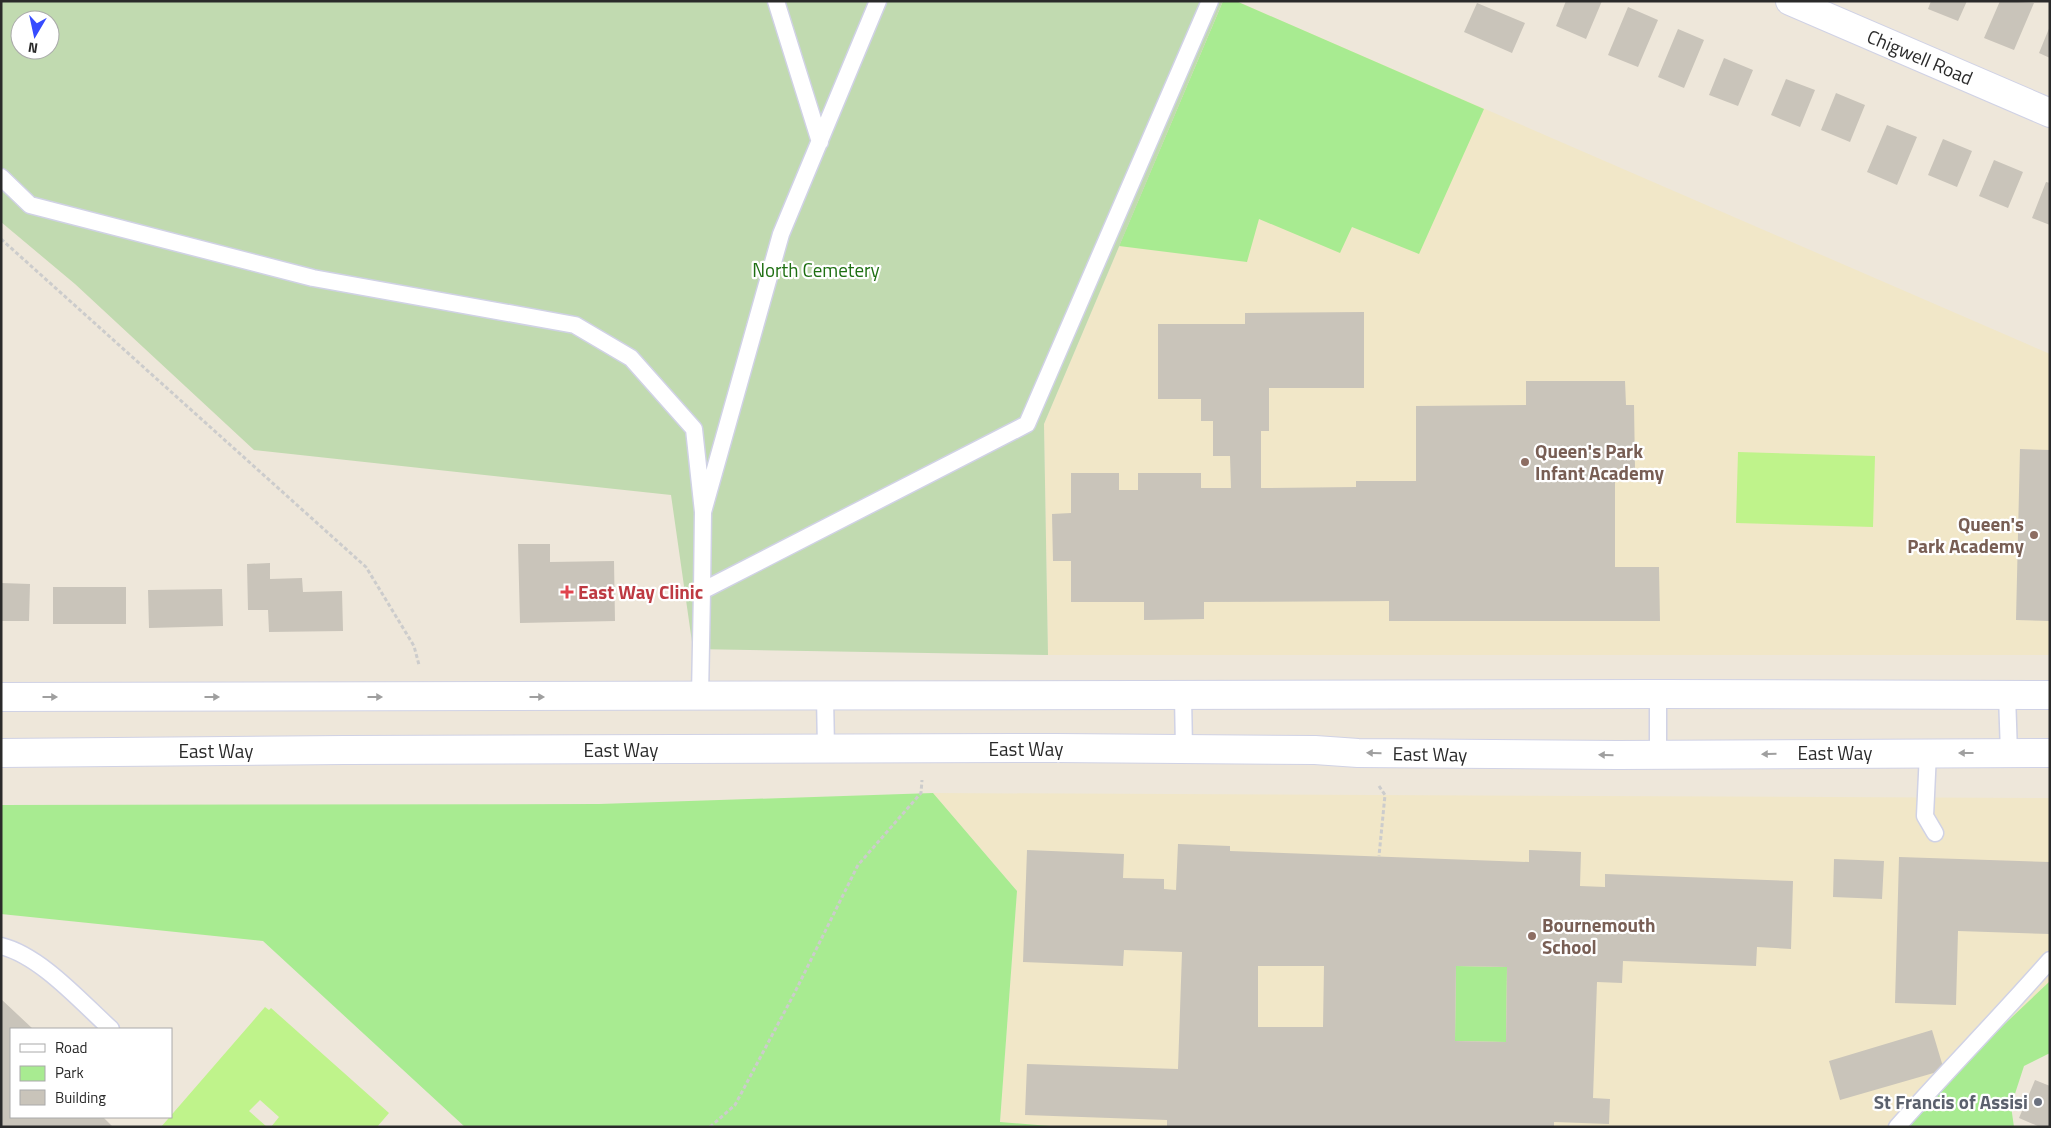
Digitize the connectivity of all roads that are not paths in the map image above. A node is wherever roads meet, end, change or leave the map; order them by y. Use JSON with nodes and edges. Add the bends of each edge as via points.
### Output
{"nodes":[{"id":1,"x":776,"y":1,"type":"edge"},
{"id":2,"x":878,"y":1,"type":"edge"},
{"id":3,"x":1210,"y":1,"type":"edge"},
{"id":4,"x":1790,"y":1,"type":"edge"},
{"id":5,"x":2050,"y":113,"type":"edge"},
{"id":6,"x":820,"y":142,"type":"junction"},
{"id":7,"x":1,"y":177,"type":"edge"},
{"id":8,"x":703,"y":512,"type":"junction"},
{"id":9,"x":702,"y":590,"type":"junction"},
{"id":10,"x":1658,"y":694,"type":"junction"},
{"id":11,"x":2007,"y":695,"type":"junction"},
{"id":12,"x":2050,"y":695,"type":"edge"},
{"id":13,"x":700,"y":696,"type":"junction"},
{"id":14,"x":826,"y":696,"type":"junction"},
{"id":15,"x":1183,"y":696,"type":"junction"},
{"id":16,"x":1,"y":697,"type":"edge"},
{"id":17,"x":826,"y":749,"type":"junction"},
{"id":18,"x":1184,"y":749,"type":"junction"},
{"id":19,"x":1,"y":753,"type":"edge"},
{"id":20,"x":1928,"y":753,"type":"junction"},
{"id":21,"x":2009,"y":753,"type":"junction"},
{"id":22,"x":2050,"y":753,"type":"edge"},
{"id":23,"x":1658,"y":755,"type":"junction"},
{"id":24,"x":1935,"y":833,"type":"dead end"},
{"id":25,"x":1,"y":946,"type":"edge"},
{"id":26,"x":2050,"y":960,"type":"edge"},
{"id":27,"x":110,"y":1028,"type":"edge"},
{"id":28,"x":1897,"y":1127,"type":"edge"}],
"edges":[{"from":1,"to":6,"type":"lane"},
{"from":2,"to":6,"type":"lane"},
{"from":3,"to":9,"type":"lane","via":[[1027,424]]},
{"from":4,"to":5,"type":"street","name":"Chigwell Road"},
{"from":6,"to":8,"type":"lane","via":[[781,234]]},
{"from":7,"to":8,"type":"lane","via":[[30,205],[303,276],[575,325],[631,358],[694,429]]},
{"from":8,"to":9,"type":"lane"},
{"from":9,"to":13,"type":"lane"},
{"from":10,"to":11,"type":"street"},
{"from":10,"to":15,"type":"street"},
{"from":10,"to":23,"type":"lane"},
{"from":11,"to":12,"type":"street"},
{"from":11,"to":21,"type":"lane"},
{"from":13,"to":14,"type":"street"},
{"from":16,"to":13,"type":"street","one_way":true},
{"from":14,"to":15,"type":"street"},
{"from":14,"to":17,"type":"lane"},
{"from":15,"to":18,"type":"lane"},
{"from":17,"to":18,"type":"street","name":"East Way"},
{"from":17,"to":19,"type":"street","name":"East Way"},
{"from":23,"to":18,"type":"street","name":"East Way","one_way":true},
{"from":21,"to":20,"type":"street","name":"East Way","one_way":true},
{"from":20,"to":23,"type":"street","name":"East Way","one_way":true},
{"from":20,"to":24,"type":"lane","via":[[1925,816]]},
{"from":21,"to":22,"type":"street","name":"East Way"},
{"from":25,"to":27,"type":"lane","via":[[42,967]]},
{"from":26,"to":28,"type":"lane"}]}
